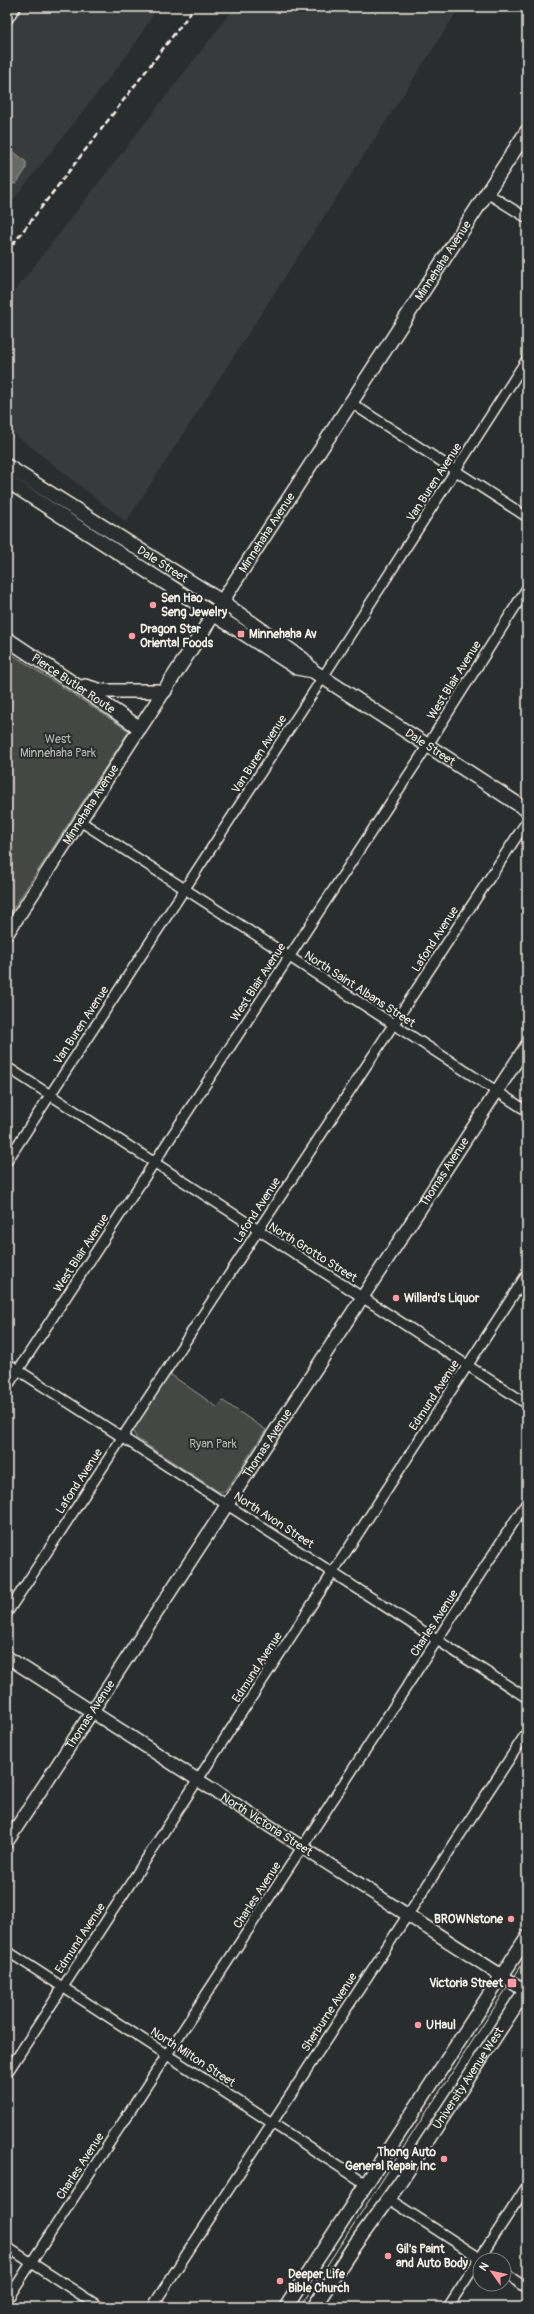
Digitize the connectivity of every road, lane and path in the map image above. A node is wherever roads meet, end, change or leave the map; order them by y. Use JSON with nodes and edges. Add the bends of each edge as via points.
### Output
{"nodes":[{"id":1,"x":16,"y":7,"type":"edge"},
{"id":2,"x":7,"y":20,"type":"edge"},
{"id":3,"x":527,"y":131,"type":"edge"},
{"id":4,"x":487,"y":193,"type":"junction"},
{"id":5,"x":527,"y":218,"type":"edge"},
{"id":6,"x":527,"y":359,"type":"edge"},
{"id":7,"x":351,"y":403,"type":"junction"},
{"id":8,"x":7,"y":466,"type":"edge"},
{"id":9,"x":455,"y":470,"type":"junction"},
{"id":10,"x":7,"y":481,"type":"edge"},
{"id":11,"x":527,"y":518,"type":"edge"},
{"id":12,"x":527,"y":588,"type":"edge"},
{"id":13,"x":221,"y":602,"type":"junction"},
{"id":14,"x":213,"y":614,"type":"junction"},
{"id":15,"x":7,"y":639,"type":"edge"},
{"id":16,"x":318,"y":674,"type":"junction"},
{"id":17,"x":76,"y":684,"type":"junction"},
{"id":18,"x":165,"y":691,"type":"junction"},
{"id":19,"x":140,"y":728,"type":"junction"},
{"id":20,"x":427,"y":745,"type":"junction"},
{"id":21,"x":527,"y":810,"type":"edge"},
{"id":22,"x":80,"y":821,"type":"junction"},
{"id":23,"x":527,"y":821,"type":"edge"},
{"id":24,"x":185,"y":889,"type":"junction"},
{"id":25,"x":7,"y":934,"type":"edge"},
{"id":26,"x":288,"y":957,"type":"junction"},
{"id":27,"x":393,"y":1024,"type":"junction"},
{"id":28,"x":527,"y":1046,"type":"edge"},
{"id":29,"x":7,"y":1067,"type":"edge"},
{"id":30,"x":497,"y":1091,"type":"junction"},
{"id":31,"x":50,"y":1096,"type":"junction"},
{"id":32,"x":527,"y":1111,"type":"edge"},
{"id":33,"x":7,"y":1161,"type":"edge"},
{"id":34,"x":154,"y":1163,"type":"junction"},
{"id":35,"x":258,"y":1231,"type":"junction"},
{"id":36,"x":527,"y":1274,"type":"edge"},
{"id":37,"x":363,"y":1297,"type":"junction"},
{"id":38,"x":7,"y":1363,"type":"edge"},
{"id":39,"x":467,"y":1365,"type":"junction"},
{"id":40,"x":18,"y":1370,"type":"junction"},
{"id":41,"x":7,"y":1387,"type":"edge"},
{"id":42,"x":527,"y":1404,"type":"edge"},
{"id":43,"x":123,"y":1437,"type":"junction"},
{"id":44,"x":527,"y":1502,"type":"edge"},
{"id":45,"x":227,"y":1504,"type":"junction"},
{"id":46,"x":333,"y":1572,"type":"junction"},
{"id":47,"x":7,"y":1613,"type":"edge"},
{"id":48,"x":437,"y":1640,"type":"junction"},
{"id":49,"x":7,"y":1657,"type":"edge"},
{"id":50,"x":527,"y":1698,"type":"edge"},
{"id":51,"x":92,"y":1712,"type":"junction"},
{"id":52,"x":527,"y":1732,"type":"edge"},
{"id":53,"x":198,"y":1780,"type":"junction"},
{"id":54,"x":7,"y":1842,"type":"edge"},
{"id":55,"x":303,"y":1848,"type":"junction"},
{"id":56,"x":407,"y":1915,"type":"junction"},
{"id":57,"x":527,"y":1937,"type":"edge"},
{"id":58,"x":7,"y":1951,"type":"edge"},
{"id":59,"x":501,"y":1976,"type":"junction"},
{"id":60,"x":63,"y":1987,"type":"junction"},
{"id":61,"x":526,"y":1990,"type":"edge"},
{"id":62,"x":167,"y":2055,"type":"junction"},
{"id":63,"x":7,"y":2073,"type":"edge"},
{"id":64,"x":272,"y":2122,"type":"junction"},
{"id":65,"x":366,"y":2184,"type":"junction"},
{"id":66,"x":527,"y":2186,"type":"edge"},
{"id":67,"x":389,"y":2199,"type":"junction"},
{"id":68,"x":7,"y":2247,"type":"edge"},
{"id":69,"x":486,"y":2252,"type":"edge"},
{"id":70,"x":472,"y":2253,"type":"edge"},
{"id":71,"x":32,"y":2263,"type":"junction"},
{"id":72,"x":472,"y":2273,"type":"edge"},
{"id":73,"x":512,"y":2278,"type":"edge"},
{"id":74,"x":527,"y":2288,"type":"edge"},
{"id":75,"x":7,"y":2300,"type":"edge"},
{"id":76,"x":100,"y":2307,"type":"edge"},
{"id":77,"x":152,"y":2307,"type":"edge"},
{"id":78,"x":286,"y":2307,"type":"edge"},
{"id":79,"x":314,"y":2307,"type":"edge"},
{"id":80,"x":448,"y":2307,"type":"edge"}],
"edges":[{"from":1,"to":2,"type":"street"},
{"from":3,"to":4,"type":"main road","name":"Minnehaha Avenue"},
{"from":4,"to":5,"type":"street"},
{"from":4,"to":7,"type":"main road","name":"Minnehaha Avenue"},
{"from":6,"to":9,"type":"street","name":"Van Buren Avenue"},
{"from":7,"to":9,"type":"street"},
{"from":7,"to":13,"type":"main road","name":"Minnehaha Avenue"},
{"from":8,"to":13,"type":"main road","name":"Dale Street"},
{"from":9,"to":11,"type":"street"},
{"from":9,"to":16,"type":"street","name":"Van Buren Avenue"},
{"from":10,"to":14,"type":"main road","name":"Dale Street"},
{"from":12,"to":20,"type":"street","name":"West Blair Avenue"},
{"from":13,"to":14,"type":"main road","name":"Minnehaha Avenue"},
{"from":13,"to":16,"type":"main road","name":"Dale Street","via":[[302,659]]},
{"from":14,"to":16,"type":"main road","name":"Dale Street","via":[[297,668]]},
{"from":14,"to":18,"type":"main road","name":"Minnehaha Avenue"},
{"from":15,"to":17,"type":"main road","name":"Pierce Butler Route"},
{"from":16,"to":20,"type":"main road","name":"Dale Street"},
{"from":16,"to":24,"type":"street","name":"Van Buren Avenue"},
{"from":17,"to":18,"type":"main road","via":[[102,691]]},
{"from":17,"to":19,"type":"main road","name":"Pierce Butler Route"},
{"from":18,"to":19,"type":"main road","name":"Minnehaha Avenue"},
{"from":19,"to":22,"type":"street","name":"Minnehaha Avenue"},
{"from":20,"to":21,"type":"main road","name":"Dale Street"},
{"from":20,"to":26,"type":"street","name":"West Blair Avenue"},
{"from":22,"to":24,"type":"street","name":"North Saint Albans Street"},
{"from":22,"to":25,"type":"street","name":"Minnehaha Avenue"},
{"from":23,"to":27,"type":"street","name":"Lafond Avenue"},
{"from":24,"to":26,"type":"street","name":"North Saint Albans Street"},
{"from":24,"to":31,"type":"street","name":"Van Buren Avenue"},
{"from":26,"to":27,"type":"street","name":"North Saint Albans Street"},
{"from":26,"to":34,"type":"street","name":"West Blair Avenue"},
{"from":27,"to":30,"type":"street","name":"North Saint Albans Street"},
{"from":27,"to":35,"type":"street","name":"Lafond Avenue"},
{"from":28,"to":30,"type":"street","name":"Thomas Avenue"},
{"from":29,"to":31,"type":"street","name":"North Grotto Street"},
{"from":30,"to":32,"type":"street","name":"North Saint Albans Street"},
{"from":30,"to":37,"type":"street","name":"Thomas Avenue"},
{"from":31,"to":33,"type":"street","name":"Van Buren Avenue"},
{"from":31,"to":34,"type":"street","name":"North Grotto Street"},
{"from":34,"to":35,"type":"street","name":"North Grotto Street"},
{"from":34,"to":40,"type":"street","name":"West Blair Avenue"},
{"from":35,"to":37,"type":"street","name":"North Grotto Street"},
{"from":35,"to":43,"type":"street","name":"Lafond Avenue","via":[[165,1369]]},
{"from":36,"to":39,"type":"street","name":"Edmund Avenue"},
{"from":37,"to":39,"type":"street","name":"North Grotto Street"},
{"from":37,"to":45,"type":"street","name":"Thomas Avenue"},
{"from":38,"to":40,"type":"street","name":"North Avon Street"},
{"from":39,"to":42,"type":"street","name":"North Grotto Street"},
{"from":39,"to":46,"type":"street","name":"Edmund Avenue"},
{"from":40,"to":41,"type":"street","name":"West Blair Avenue"},
{"from":40,"to":43,"type":"street","name":"North Avon Street"},
{"from":43,"to":45,"type":"street","name":"North Avon Street"},
{"from":43,"to":47,"type":"street","name":"Lafond Avenue"},
{"from":44,"to":48,"type":"street","name":"Charles Avenue"},
{"from":45,"to":46,"type":"street","name":"North Avon Street"},
{"from":45,"to":51,"type":"street","name":"Thomas Avenue"},
{"from":46,"to":48,"type":"street","name":"North Avon Street"},
{"from":46,"to":53,"type":"street","name":"Edmund Avenue"},
{"from":48,"to":50,"type":"street","name":"North Avon Street"},
{"from":48,"to":55,"type":"street","name":"Charles Avenue"},
{"from":49,"to":51,"type":"street","name":"North Victoria Street"},
{"from":51,"to":53,"type":"street","name":"North Victoria Street"},
{"from":51,"to":54,"type":"street","name":"Thomas Avenue"},
{"from":52,"to":56,"type":"street","name":"Sherburne Avenue"},
{"from":53,"to":55,"type":"street","name":"North Victoria Street"},
{"from":53,"to":60,"type":"street","name":"Edmund Avenue"},
{"from":55,"to":56,"type":"street","name":"North Victoria Street"},
{"from":55,"to":62,"type":"street","name":"Charles Avenue"},
{"from":56,"to":59,"type":"street","name":"North Victoria Street"},
{"from":56,"to":64,"type":"street","name":"Sherburne Avenue"},
{"from":57,"to":59,"type":"main road"},
{"from":58,"to":60,"type":"street","name":"North Milton Street"},
{"from":59,"to":61,"type":"street","name":"North Victoria Street"},
{"from":59,"to":65,"type":"main road"},
{"from":60,"to":62,"type":"street","name":"North Milton Street"},
{"from":60,"to":63,"type":"street","name":"Edmund Avenue"},
{"from":61,"to":67,"type":"main road","name":"University Avenue West"},
{"from":62,"to":64,"type":"street","name":"North Milton Street"},
{"from":62,"to":71,"type":"street","name":"Charles Avenue"},
{"from":64,"to":65,"type":"street","name":"North Milton Street"},
{"from":64,"to":77,"type":"street","name":"Sherburne Avenue"},
{"from":65,"to":78,"type":"main road"},
{"from":66,"to":69,"type":"street"},
{"from":67,"to":70,"type":"street"},
{"from":67,"to":79,"type":"main road","name":"University Avenue West"},
{"from":68,"to":71,"type":"street"},
{"from":71,"to":75,"type":"street","name":"Charles Avenue"},
{"from":71,"to":76,"type":"street"},
{"from":72,"to":80,"type":"street"},
{"from":73,"to":74,"type":"street"}]}
